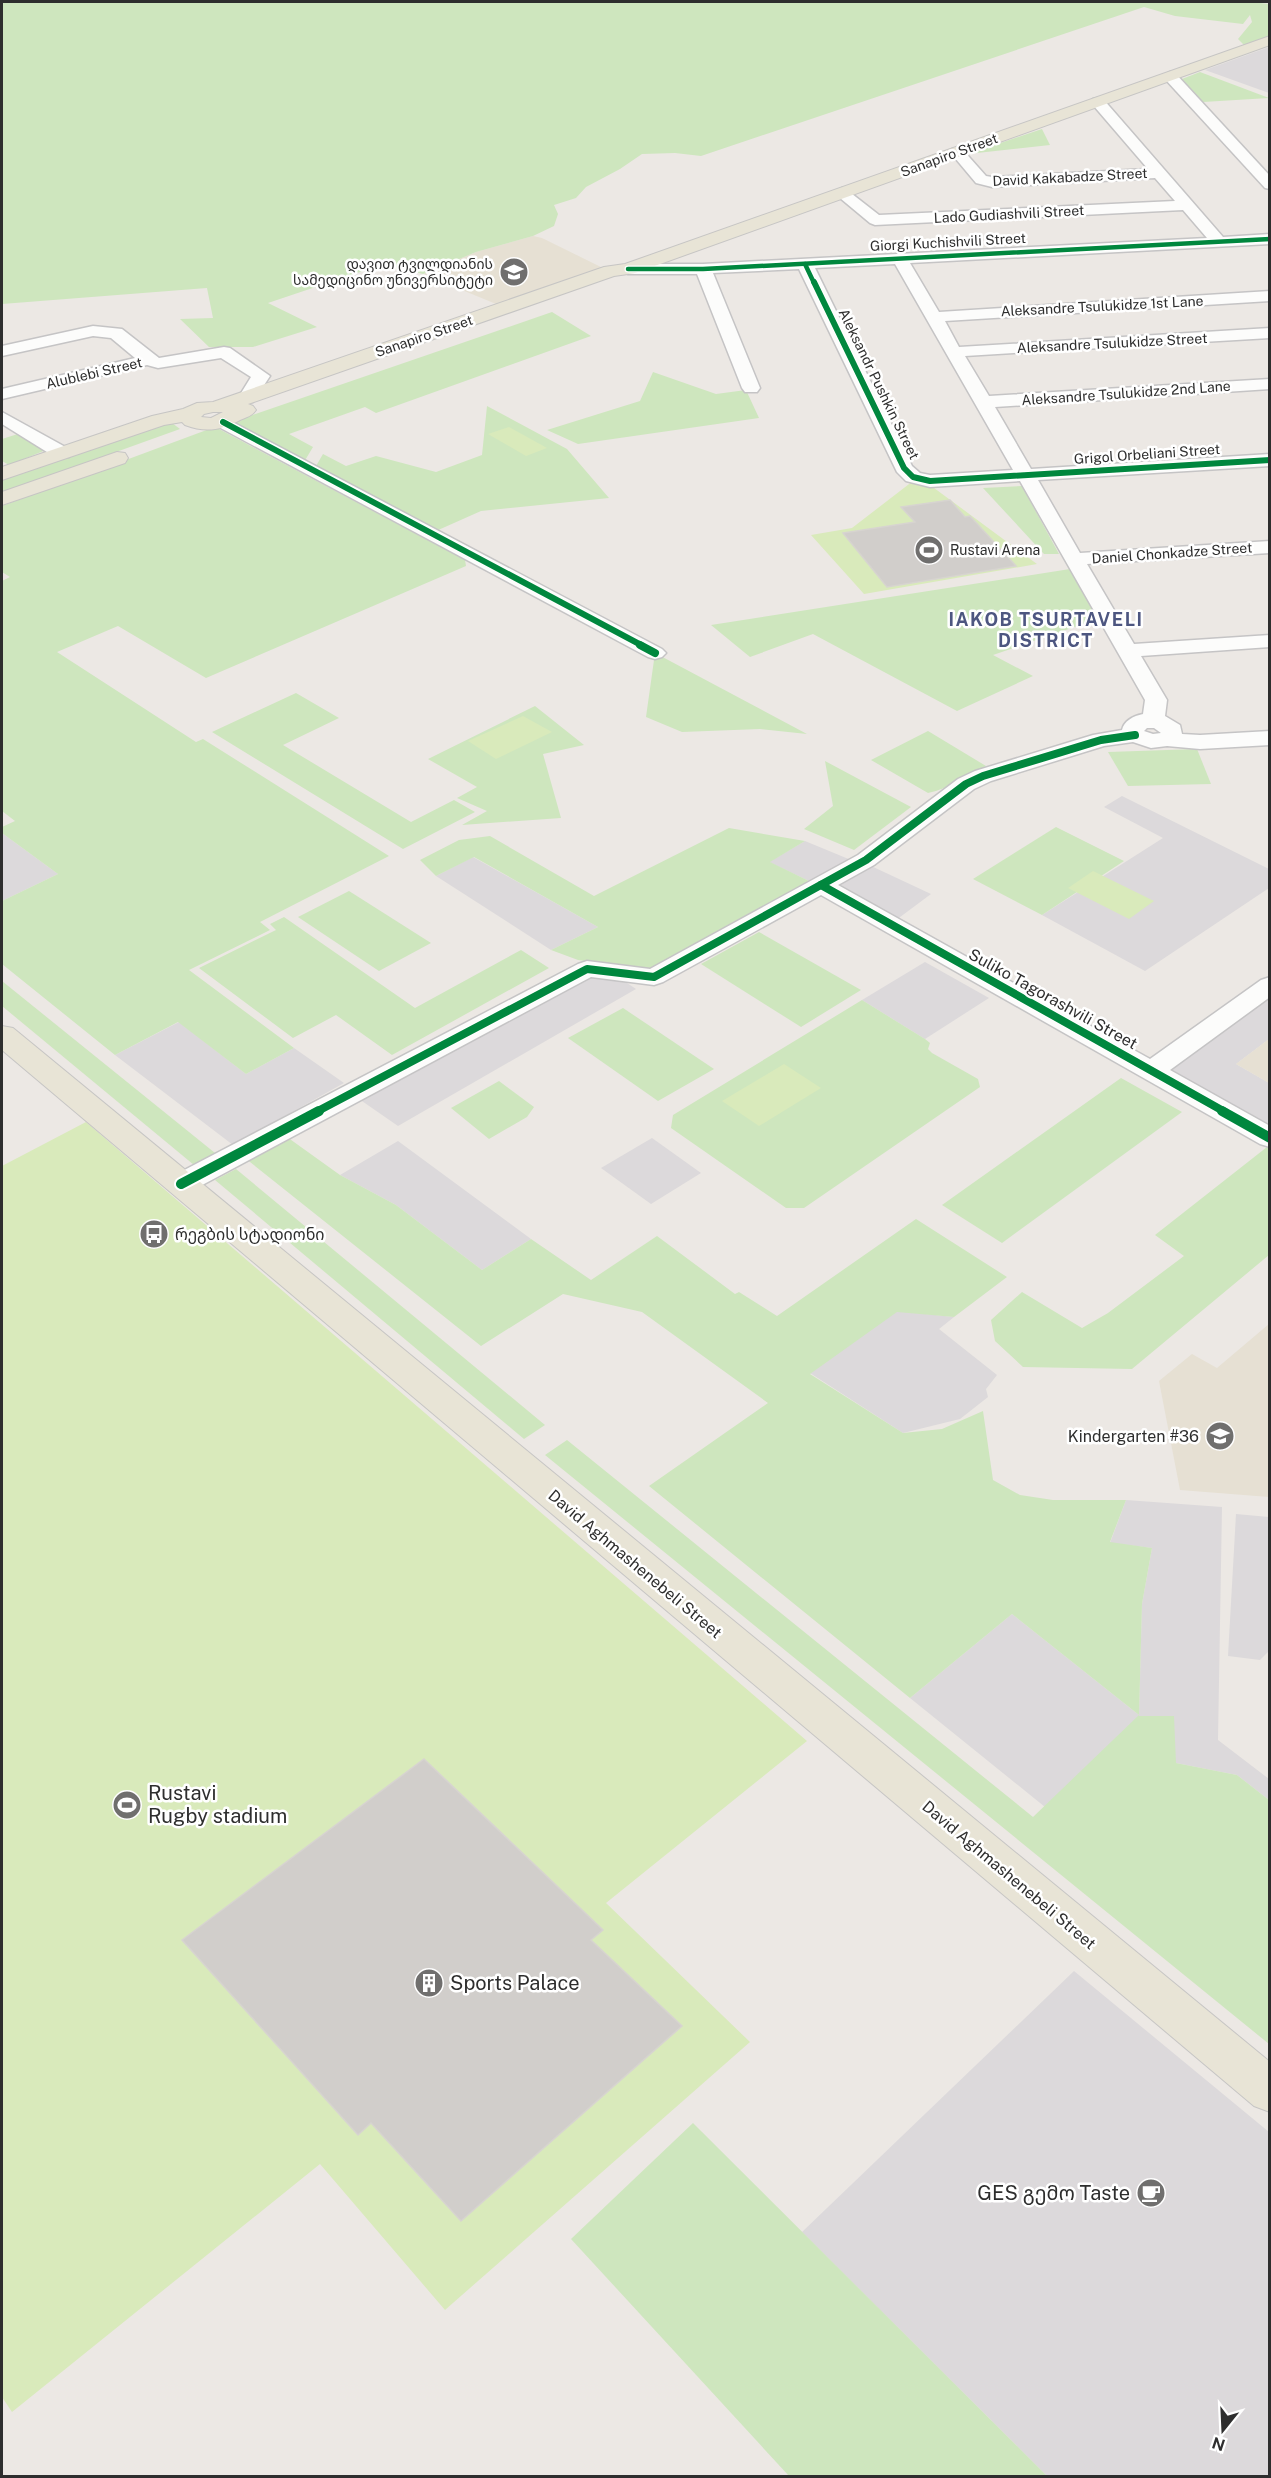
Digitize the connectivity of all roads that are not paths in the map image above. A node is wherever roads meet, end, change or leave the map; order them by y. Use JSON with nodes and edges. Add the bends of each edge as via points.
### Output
{"nodes":[{"id":1,"x":1269,"y":40,"type":"edge"},
{"id":2,"x":1170,"y":76,"type":"junction"},
{"id":3,"x":1098,"y":102,"type":"junction"},
{"id":4,"x":957,"y":152,"type":"junction"},
{"id":5,"x":1159,"y":173,"type":"junction"},
{"id":6,"x":1269,"y":185,"type":"edge"},
{"id":7,"x":842,"y":193,"type":"junction"},
{"id":8,"x":1186,"y":206,"type":"junction"},
{"id":9,"x":1269,"y":239,"type":"edge"},
{"id":10,"x":1218,"y":241,"type":"junction"},
{"id":11,"x":900,"y":258,"type":"junction"},
{"id":12,"x":805,"y":264,"type":"junction"},
{"id":13,"x":628,"y":269,"type":"junction"},
{"id":14,"x":703,"y":269,"type":"junction"},
{"id":15,"x":1269,"y":296,"type":"edge"},
{"id":16,"x":934,"y":317,"type":"junction"},
{"id":17,"x":1269,"y":333,"type":"edge"},
{"id":18,"x":2,"y":351,"type":"edge"},
{"id":19,"x":954,"y":352,"type":"junction"},
{"id":20,"x":148,"y":360,"type":"junction"},
{"id":21,"x":1269,"y":384,"type":"edge"},
{"id":22,"x":751,"y":388,"type":"dead end"},
{"id":23,"x":2,"y":394,"type":"edge"},
{"id":24,"x":247,"y":398,"type":"junction"},
{"id":25,"x":983,"y":402,"type":"junction"},
{"id":26,"x":2,"y":417,"type":"edge"},
{"id":27,"x":222,"y":417,"type":"junction"},
{"id":28,"x":180,"y":436,"type":"dead end"},
{"id":29,"x":136,"y":452,"type":"dead end"},
{"id":30,"x":62,"y":453,"type":"junction"},
{"id":31,"x":1269,"y":460,"type":"edge"},
{"id":32,"x":6,"y":469,"type":"edge"},
{"id":33,"x":1026,"y":476,"type":"junction"},
{"id":34,"x":2,"y":499,"type":"edge"},
{"id":35,"x":1269,"y":547,"type":"edge"},
{"id":36,"x":1074,"y":559,"type":"junction"},
{"id":37,"x":1269,"y":641,"type":"edge"},
{"id":38,"x":1128,"y":651,"type":"junction"},
{"id":39,"x":655,"y":653,"type":"dead end"},
{"id":40,"x":1153,"y":720,"type":"junction"},
{"id":41,"x":1135,"y":735,"type":"junction"},
{"id":42,"x":1269,"y":738,"type":"edge"},
{"id":43,"x":1167,"y":739,"type":"junction"},
{"id":44,"x":821,"y":885,"type":"junction"},
{"id":45,"x":1269,"y":985,"type":"edge"},
{"id":46,"x":2,"y":1035,"type":"edge"},
{"id":47,"x":1151,"y":1071,"type":"junction"},
{"id":48,"x":1269,"y":1138,"type":"edge"},
{"id":49,"x":181,"y":1184,"type":"junction"},
{"id":50,"x":1269,"y":2091,"type":"edge"}],
"edges":[{"from":1,"to":2,"type":"main road","name":"Sanapiro Street"},
{"from":2,"to":3,"type":"main road","name":"Sanapiro Street"},
{"from":2,"to":6,"type":"street"},
{"from":3,"to":4,"type":"main road","name":"Sanapiro Street"},
{"from":3,"to":5,"type":"street"},
{"from":4,"to":5,"type":"street","name":"David Kakabadze Street","via":[[981,180],[992,182]]},
{"from":4,"to":7,"type":"main road","name":"Sanapiro Street"},
{"from":5,"to":8,"type":"street"},
{"from":7,"to":8,"type":"street","name":"Lado Gudiashvili Street","via":[[875,220]]},
{"from":7,"to":13,"type":"main road","name":"Sanapiro Street"},
{"from":8,"to":10,"type":"street"},
{"from":9,"to":10,"type":"street","name":"Giorgi Kuchishvili Street"},
{"from":10,"to":11,"type":"street","name":"Giorgi Kuchishvili Street"},
{"from":11,"to":12,"type":"street","name":"Giorgi Kuchishvili Street"},
{"from":11,"to":16,"type":"street"},
{"from":12,"to":14,"type":"street","name":"Giorgi Kuchishvili Street"},
{"from":12,"to":33,"type":"street","name":"Aleksandr Pushkin Street","via":[[904,468],[913,477],[930,481]]},
{"from":13,"to":14,"type":"street","name":"Giorgi Kuchishvili Street"},
{"from":13,"to":24,"type":"main road","name":"Sanapiro Street","via":[[611,271]]},
{"from":13,"to":27,"type":"main road","name":"Sanapiro Street","via":[[622,279]]},
{"from":14,"to":22,"type":"street"},
{"from":15,"to":16,"type":"street","name":"Aleksandre Tsulukidze 1st Lane"},
{"from":16,"to":19,"type":"street"},
{"from":17,"to":19,"type":"street","name":"Aleksandre Tsulukidze Street"},
{"from":18,"to":20,"type":"street","via":[[93,331],[116,333]]},
{"from":19,"to":25,"type":"street"},
{"from":20,"to":23,"type":"street","name":"Alublebi Street"},
{"from":20,"to":24,"type":"street","name":"Alublebi Street","via":[[158,363],[224,352],[261,376]]},
{"from":21,"to":25,"type":"street","name":"Aleksandre Tsulukidze 2nd Lane"},
{"from":24,"to":27,"type":"main road","name":"Sanapiro Street"},
{"from":25,"to":33,"type":"street"},
{"from":26,"to":30,"type":"street"},
{"from":27,"to":28,"type":"main road","name":"Sanapiro Street"},
{"from":27,"to":30,"type":"main road","via":[[192,421],[190,414],[159,420]]},
{"from":27,"to":39,"type":"street"},
{"from":29,"to":34,"type":"main road"},
{"from":30,"to":32,"type":"main road"},
{"from":31,"to":33,"type":"street","name":"Grigol Orbeliani Street"},
{"from":33,"to":36,"type":"street"},
{"from":35,"to":36,"type":"street","name":"Daniel Chonkadze Street"},
{"from":36,"to":38,"type":"street"},
{"from":37,"to":38,"type":"street"},
{"from":38,"to":40,"type":"street","via":[[1156,700]]},
{"from":40,"to":41,"type":"street","via":[[1133,726]]},
{"from":40,"to":43,"type":"street","via":[[1172,730]]},
{"from":41,"to":43,"type":"street","via":[[1151,741]]},
{"from":41,"to":44,"type":"street","via":[[1101,740],[983,776],[937,804],[866,860]]},
{"from":42,"to":43,"type":"street","via":[[1200,742]]},
{"from":44,"to":47,"type":"street","name":"Suliko Tagorashvili Street"},
{"from":44,"to":49,"type":"street","via":[[654,977],[587,969]]},
{"from":45,"to":47,"type":"street"},
{"from":46,"to":49,"type":"main road","name":"David Aghmashenebeli Street"},
{"from":47,"to":48,"type":"street","name":"Suliko Tagorashvili Street"},
{"from":49,"to":50,"type":"main road","name":"David Aghmashenebeli Street"}]}
